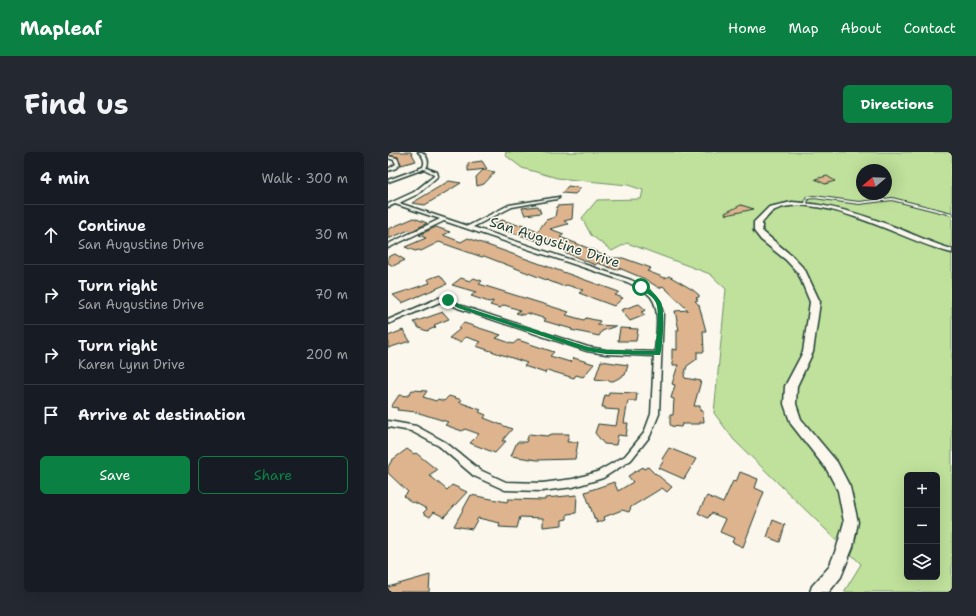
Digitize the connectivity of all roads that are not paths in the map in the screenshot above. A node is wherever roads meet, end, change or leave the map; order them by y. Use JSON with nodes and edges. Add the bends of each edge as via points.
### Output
{"nodes":[{"id":1,"x":420,"y":152,"type":"edge"},
{"id":2,"x":388,"y":157,"type":"edge"},
{"id":3,"x":424,"y":168,"type":"junction"},
{"id":4,"x":388,"y":170,"type":"edge"},
{"id":5,"x":388,"y":181,"type":"edge"},
{"id":6,"x":556,"y":198,"type":"dead end"},
{"id":7,"x":396,"y":203,"type":"junction"},
{"id":8,"x":806,"y":204,"type":"junction"},
{"id":9,"x":388,"y":206,"type":"edge"},
{"id":10,"x":952,"y":214,"type":"edge"},
{"id":11,"x":444,"y":219,"type":"junction"},
{"id":12,"x":469,"y":228,"type":"junction"},
{"id":13,"x":388,"y":246,"type":"edge"},
{"id":14,"x":952,"y":251,"type":"edge"},
{"id":15,"x":388,"y":322,"type":"edge"},
{"id":16,"x":658,"y":354,"type":"junction"},
{"id":17,"x":388,"y":424,"type":"edge"},
{"id":18,"x":818,"y":592,"type":"edge"}],
"edges":[{"from":1,"to":3,"type":"street","via":[[426,158]]},
{"from":2,"to":4,"type":"street","via":[[396,160],[398,164]]},
{"from":3,"to":5,"type":"street"},
{"from":3,"to":7,"type":"street","via":[[435,171],[436,176],[416,193]]},
{"from":6,"to":12,"type":"street","via":[[511,206]]},
{"from":7,"to":9,"type":"street"},
{"from":7,"to":11,"type":"street","name":"San Augustine Drive"},
{"from":8,"to":10,"type":"lane","via":[[807,198],[814,197],[859,203],[892,199]]},
{"from":8,"to":14,"type":"street","via":[[842,210]]},
{"from":8,"to":18,"type":"street","via":[[765,212],[758,222],[758,231],[802,272],[815,302],[808,352],[791,386],[790,404],[795,420],[832,466],[845,491],[851,522],[835,572]]},
{"from":11,"to":12,"type":"street","name":"San Augustine Drive"},
{"from":11,"to":13,"type":"street"},
{"from":12,"to":16,"type":"street","name":"San Augustine Drive","via":[[629,281],[650,292],[658,303],[660,312]]},
{"from":15,"to":16,"type":"street","via":[[444,299],[460,307],[587,349]]},
{"from":16,"to":17,"type":"street","name":"San Augustine Drive","via":[[654,414],[647,434],[628,458],[600,476],[573,483],[542,487],[505,486],[476,473],[442,444],[413,428]]}]}
